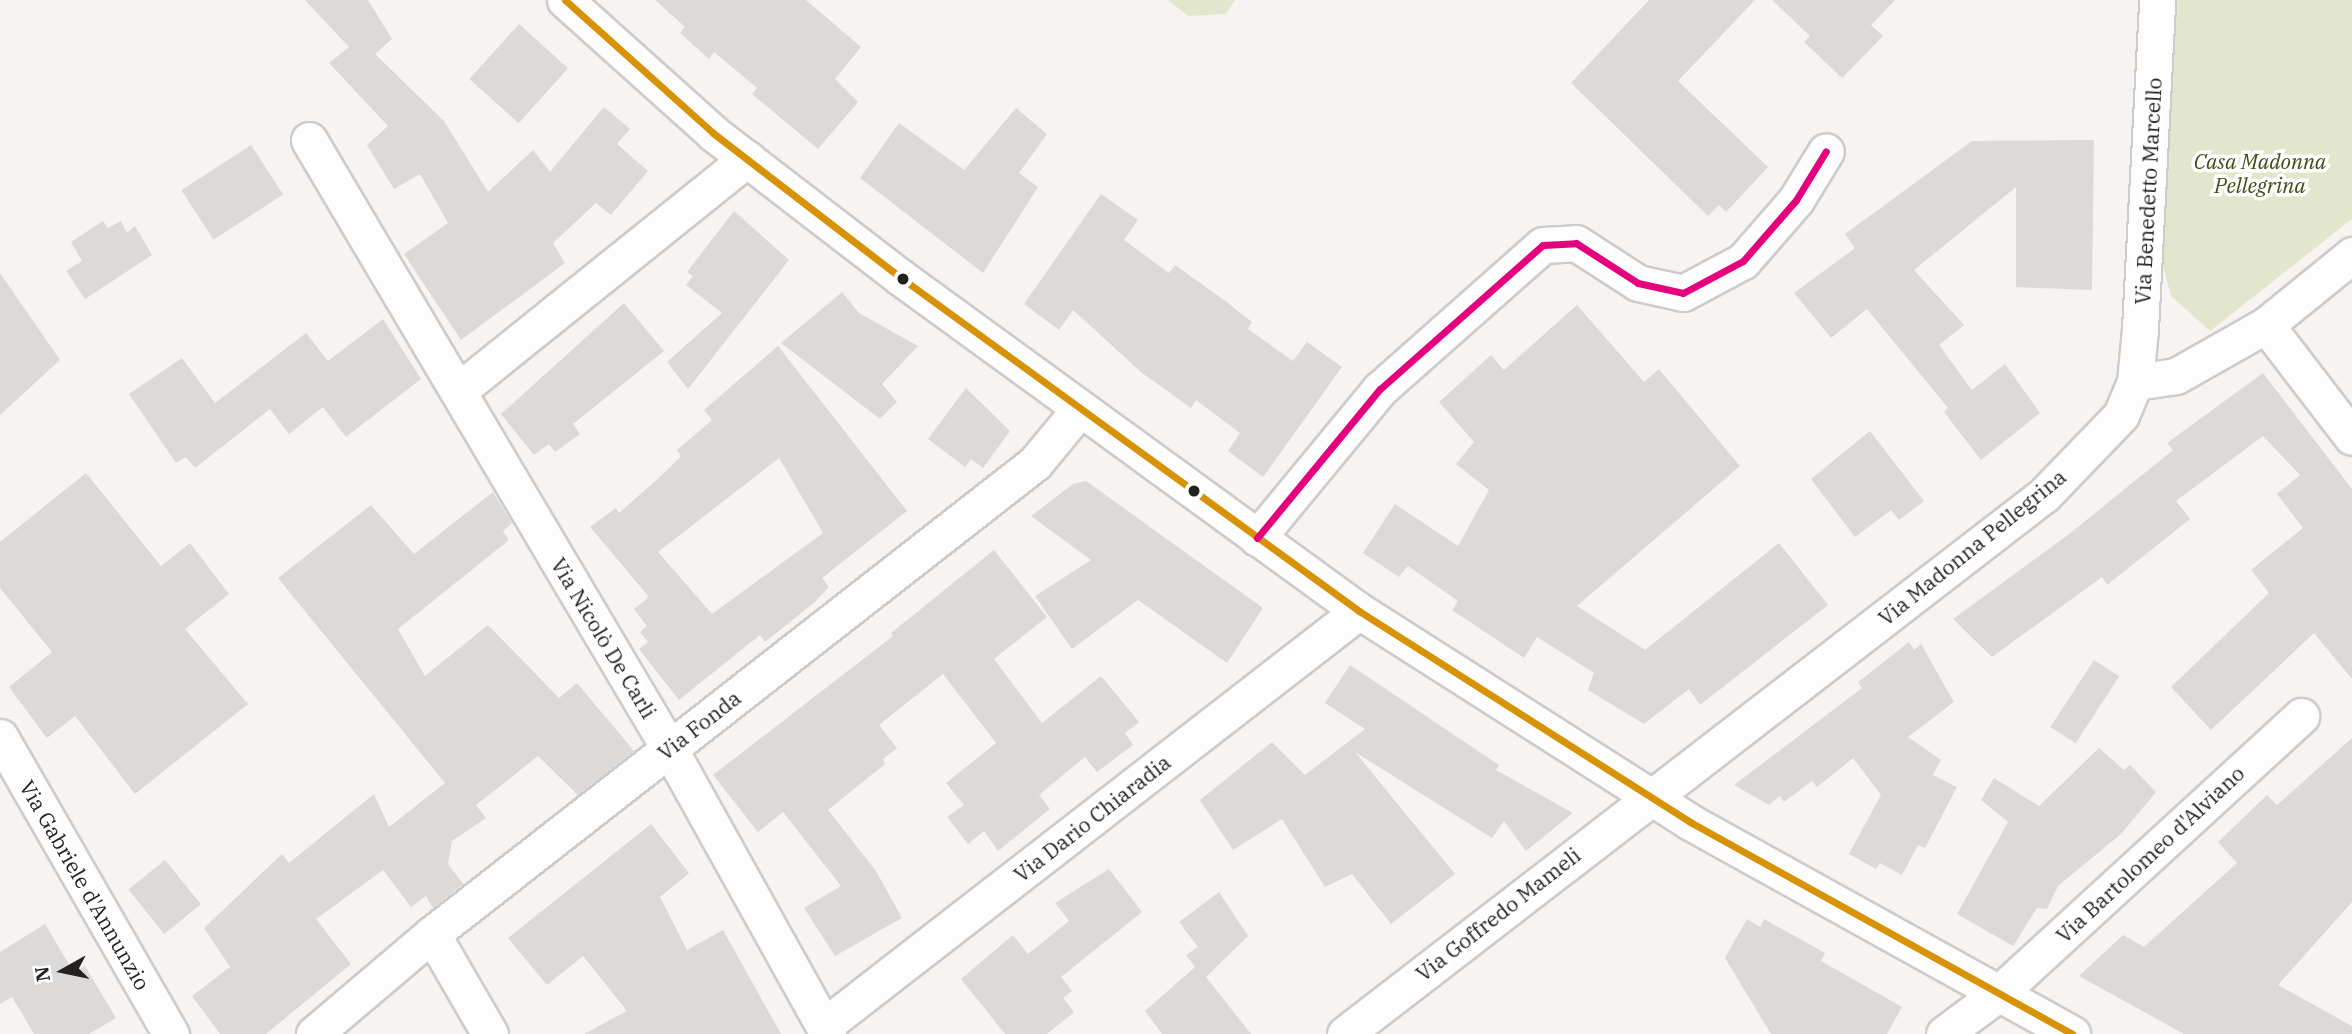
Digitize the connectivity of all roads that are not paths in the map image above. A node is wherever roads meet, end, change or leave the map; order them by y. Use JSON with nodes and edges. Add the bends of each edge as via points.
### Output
{"nodes":[{"id":1,"x":565,"y":0,"type":"edge"},
{"id":2,"x":2157,"y":0,"type":"edge"},
{"id":3,"x":309,"y":139,"type":"dead end"},
{"id":4,"x":1826,"y":151,"type":"dead end"},
{"id":5,"x":747,"y":159,"type":"junction"},
{"id":6,"x":2352,"y":255,"type":"edge"},
{"id":7,"x":2266,"y":325,"type":"junction"},
{"id":8,"x":2135,"y":382,"type":"junction"},
{"id":9,"x":458,"y":391,"type":"junction"},
{"id":10,"x":1078,"y":411,"type":"junction"},
{"id":11,"x":2352,"y":437,"type":"edge"},
{"id":12,"x":1257,"y":538,"type":"junction"},
{"id":13,"x":1359,"y":611,"type":"junction"},
{"id":14,"x":2301,"y":716,"type":"dead end"},
{"id":15,"x":0,"y":737,"type":"edge"},
{"id":16,"x":669,"y":748,"type":"junction"},
{"id":17,"x":1650,"y":794,"type":"junction"},
{"id":18,"x":432,"y":934,"type":"junction"},
{"id":19,"x":1999,"y":993,"type":"junction"},
{"id":20,"x":826,"y":1030,"type":"edge"},
{"id":21,"x":170,"y":1034,"type":"edge"},
{"id":22,"x":314,"y":1034,"type":"edge"},
{"id":23,"x":490,"y":1034,"type":"edge"},
{"id":24,"x":1345,"y":1034,"type":"edge"},
{"id":25,"x":1944,"y":1034,"type":"edge"},
{"id":26,"x":2072,"y":1034,"type":"edge"}],
"edges":[{"from":1,"to":5,"type":"street"},
{"from":2,"to":8,"type":"street","name":"Via Benedetto Marcello"},
{"from":3,"to":9,"type":"street","name":"Via Nicolò De Carli"},
{"from":4,"to":12,"type":"street","via":[[1796,200],[1743,261],[1683,293],[1638,283],[1576,243],[1543,245],[1380,389]]},
{"from":5,"to":9,"type":"street"},
{"from":5,"to":10,"type":"street"},
{"from":6,"to":7,"type":"street"},
{"from":7,"to":8,"type":"street","via":[[2176,376]]},
{"from":7,"to":11,"type":"street"},
{"from":8,"to":17,"type":"street","name":"Via Madonna Pellegrina","via":[[2121,415],[2044,495]]},
{"from":9,"to":16,"type":"street","name":"Via Nicolò De Carli"},
{"from":10,"to":12,"type":"street"},
{"from":10,"to":16,"type":"street","name":"Via Fonda","via":[[1035,463]]},
{"from":12,"to":13,"type":"street"},
{"from":13,"to":17,"type":"street"},
{"from":13,"to":20,"type":"street","name":"Via Dario Chiaradia"},
{"from":14,"to":19,"type":"street","name":"Via Bartolomeo d'Alviano"},
{"from":15,"to":21,"type":"street","name":"Via Gabriele d'Annunzio"},
{"from":16,"to":18,"type":"street","name":"Via Fonda"},
{"from":16,"to":20,"type":"street","name":"Via Nicolò De Carli"},
{"from":17,"to":19,"type":"street","via":[[1690,822]]},
{"from":17,"to":24,"type":"street","name":"Via Goffredo Mameli"},
{"from":18,"to":22,"type":"street","name":"Via Fonda"},
{"from":18,"to":23,"type":"street"},
{"from":19,"to":25,"type":"street","name":"Via Bartolomeo d'Alviano"},
{"from":19,"to":26,"type":"street"}]}
